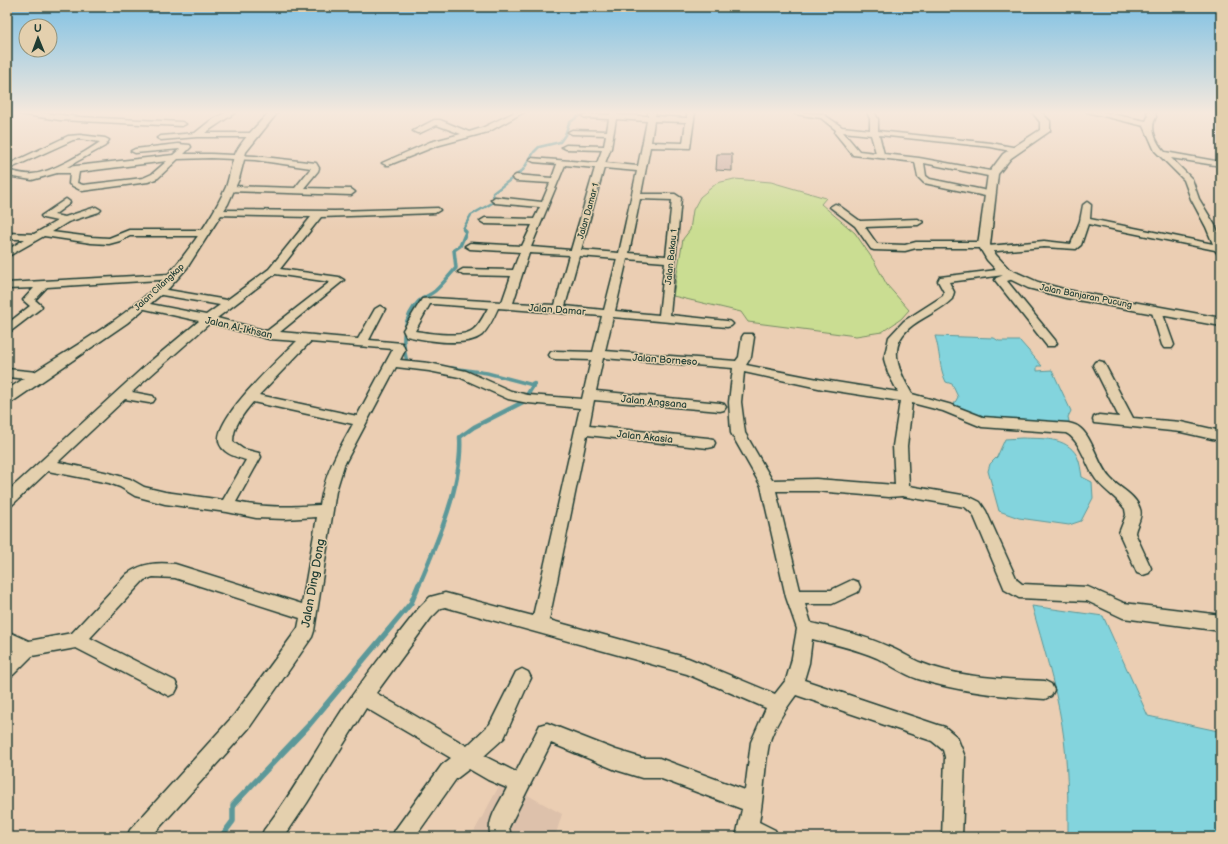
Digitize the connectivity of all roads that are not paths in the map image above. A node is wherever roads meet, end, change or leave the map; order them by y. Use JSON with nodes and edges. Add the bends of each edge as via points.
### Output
{"nodes":[{"id":1,"x":42,"y":151,"type":"edge"},
{"id":2,"x":88,"y":151,"type":"edge"},
{"id":3,"x":184,"y":151,"type":"edge"},
{"id":4,"x":244,"y":151,"type":"edge"},
{"id":5,"x":415,"y":151,"type":"edge"},
{"id":6,"x":606,"y":151,"type":"edge"},
{"id":7,"x":645,"y":151,"type":"edge"},
{"id":8,"x":855,"y":151,"type":"edge"},
{"id":9,"x":880,"y":151,"type":"edge"},
{"id":10,"x":1013,"y":151,"type":"edge"},
{"id":11,"x":1161,"y":151,"type":"edge"},
{"id":12,"x":1164,"y":154,"type":"junction"},
{"id":13,"x":881,"y":156,"type":"junction"},
{"id":14,"x":178,"y":157,"type":"junction"},
{"id":15,"x":239,"y":158,"type":"junction"},
{"id":16,"x":534,"y":160,"type":"dead end"},
{"id":17,"x":919,"y":160,"type":"junction"},
{"id":18,"x":386,"y":163,"type":"dead end"},
{"id":19,"x":562,"y":163,"type":"junction"},
{"id":20,"x":1221,"y":164,"type":"edge"},
{"id":21,"x":600,"y":166,"type":"junction"},
{"id":22,"x":7,"y":168,"type":"edge"},
{"id":23,"x":642,"y":169,"type":"junction"},
{"id":24,"x":54,"y":170,"type":"junction"},
{"id":25,"x":75,"y":170,"type":"junction"},
{"id":26,"x":7,"y":173,"type":"edge"},
{"id":27,"x":994,"y":174,"type":"junction"},
{"id":28,"x":516,"y":178,"type":"dead end"},
{"id":29,"x":555,"y":181,"type":"junction"},
{"id":30,"x":230,"y":190,"type":"junction"},
{"id":31,"x":297,"y":191,"type":"junction"},
{"id":32,"x":351,"y":192,"type":"dead end"},
{"id":33,"x":990,"y":194,"type":"junction"},
{"id":34,"x":635,"y":196,"type":"junction"},
{"id":35,"x":495,"y":200,"type":"dead end"},
{"id":36,"x":66,"y":202,"type":"dead end"},
{"id":37,"x":545,"y":205,"type":"junction"},
{"id":38,"x":1087,"y":205,"type":"dead end"},
{"id":39,"x":835,"y":207,"type":"dead end"},
{"id":40,"x":96,"y":210,"type":"dead end"},
{"id":41,"x":435,"y":210,"type":"dead end"},
{"id":42,"x":218,"y":213,"type":"junction"},
{"id":43,"x":318,"y":214,"type":"junction"},
{"id":44,"x":64,"y":220,"type":"junction"},
{"id":45,"x":485,"y":221,"type":"dead end"},
{"id":46,"x":1085,"y":221,"type":"junction"},
{"id":47,"x":537,"y":222,"type":"junction"},
{"id":48,"x":918,"y":222,"type":"dead end"},
{"id":49,"x":858,"y":224,"type":"junction"},
{"id":50,"x":1210,"y":227,"type":"junction"},
{"id":51,"x":1221,"y":229,"type":"edge"},
{"id":52,"x":204,"y":233,"type":"junction"},
{"id":53,"x":39,"y":235,"type":"junction"},
{"id":54,"x":7,"y":236,"type":"edge"},
{"id":55,"x":470,"y":246,"type":"dead end"},
{"id":56,"x":985,"y":247,"type":"junction"},
{"id":57,"x":526,"y":248,"type":"junction"},
{"id":58,"x":1220,"y":250,"type":"edge"},
{"id":59,"x":576,"y":252,"type":"junction"},
{"id":60,"x":8,"y":253,"type":"edge"},
{"id":61,"x":623,"y":256,"type":"junction"},
{"id":62,"x":670,"y":259,"type":"junction"},
{"id":63,"x":273,"y":271,"type":"junction"},
{"id":64,"x":463,"y":272,"type":"dead end"},
{"id":65,"x":518,"y":273,"type":"junction"},
{"id":66,"x":1008,"y":274,"type":"junction"},
{"id":67,"x":171,"y":277,"type":"junction"},
{"id":68,"x":44,"y":284,"type":"junction"},
{"id":69,"x":7,"y":286,"type":"edge"},
{"id":70,"x":156,"y":291,"type":"junction"},
{"id":71,"x":227,"y":303,"type":"dead end"},
{"id":72,"x":500,"y":305,"type":"junction"},
{"id":73,"x":140,"y":306,"type":"junction"},
{"id":74,"x":380,"y":309,"type":"dead end"},
{"id":75,"x":559,"y":309,"type":"junction"},
{"id":76,"x":1156,"y":309,"type":"junction"},
{"id":77,"x":608,"y":314,"type":"junction"},
{"id":78,"x":664,"y":318,"type":"junction"},
{"id":79,"x":208,"y":319,"type":"junction"},
{"id":80,"x":1221,"y":322,"type":"edge"},
{"id":81,"x":727,"y":324,"type":"dead end"},
{"id":82,"x":7,"y":329,"type":"edge"},
{"id":83,"x":269,"y":335,"type":"junction"},
{"id":84,"x":748,"y":337,"type":"dead end"},
{"id":85,"x":307,"y":338,"type":"junction"},
{"id":86,"x":362,"y":343,"type":"junction"},
{"id":87,"x":1051,"y":343,"type":"dead end"},
{"id":88,"x":1168,"y":345,"type":"dead end"},
{"id":89,"x":554,"y":355,"type":"dead end"},
{"id":90,"x":598,"y":355,"type":"junction"},
{"id":91,"x":393,"y":363,"type":"junction"},
{"id":92,"x":1099,"y":365,"type":"dead end"},
{"id":93,"x":736,"y":366,"type":"junction"},
{"id":94,"x":7,"y":373,"type":"edge"},
{"id":95,"x":37,"y":376,"type":"junction"},
{"id":96,"x":122,"y":394,"type":"junction"},
{"id":97,"x":249,"y":397,"type":"junction"},
{"id":98,"x":906,"y":397,"type":"junction"},
{"id":99,"x":7,"y":398,"type":"edge"},
{"id":100,"x":149,"y":399,"type":"dead end"},
{"id":101,"x":588,"y":400,"type":"junction"},
{"id":102,"x":720,"y":407,"type":"dead end"},
{"id":103,"x":1099,"y":420,"type":"dead end"},
{"id":104,"x":360,"y":421,"type":"junction"},
{"id":105,"x":1129,"y":423,"type":"junction"},
{"id":106,"x":582,"y":430,"type":"junction"},
{"id":107,"x":1221,"y":436,"type":"edge"},
{"id":108,"x":708,"y":443,"type":"dead end"},
{"id":109,"x":46,"y":465,"type":"junction"},
{"id":110,"x":768,"y":486,"type":"junction"},
{"id":111,"x":902,"y":490,"type":"junction"},
{"id":112,"x":7,"y":502,"type":"edge"},
{"id":113,"x":227,"y":506,"type":"junction"},
{"id":114,"x":327,"y":510,"type":"junction"},
{"id":115,"x":1143,"y":568,"type":"dead end"},
{"id":116,"x":852,"y":587,"type":"dead end"},
{"id":117,"x":794,"y":596,"type":"junction"},
{"id":118,"x":308,"y":613,"type":"junction"},
{"id":119,"x":1221,"y":623,"type":"edge"},
{"id":120,"x":539,"y":626,"type":"junction"},
{"id":121,"x":805,"y":629,"type":"junction"},
{"id":122,"x":7,"y":639,"type":"edge"},
{"id":123,"x":77,"y":640,"type":"junction"},
{"id":124,"x":28,"y":649,"type":"junction"},
{"id":125,"x":7,"y":669,"type":"edge"},
{"id":126,"x":522,"y":678,"type":"dead end"},
{"id":127,"x":793,"y":685,"type":"junction"},
{"id":128,"x":169,"y":687,"type":"dead end"},
{"id":129,"x":1045,"y":690,"type":"dead end"},
{"id":130,"x":363,"y":696,"type":"junction"},
{"id":131,"x":778,"y":704,"type":"junction"},
{"id":132,"x":469,"y":757,"type":"junction"},
{"id":133,"x":520,"y":784,"type":"junction"},
{"id":134,"x":753,"y":803,"type":"junction"},
{"id":135,"x":747,"y":832,"type":"edge"},
{"id":136,"x":137,"y":837,"type":"edge"},
{"id":137,"x":271,"y":837,"type":"edge"},
{"id":138,"x":402,"y":837,"type":"edge"},
{"id":139,"x":501,"y":837,"type":"edge"},
{"id":140,"x":768,"y":837,"type":"edge"},
{"id":141,"x":952,"y":837,"type":"edge"}],
"edges":[{"from":1,"to":22,"type":"street"},
{"from":2,"to":24,"type":"street"},
{"from":3,"to":14,"type":"street"},
{"from":4,"to":15,"type":"street","name":"Jalan Cilangkap"},
{"from":5,"to":18,"type":"street"},
{"from":6,"to":21,"type":"street","name":"Jalan Damar 1"},
{"from":7,"to":23,"type":"street"},
{"from":8,"to":13,"type":"street"},
{"from":9,"to":13,"type":"street"},
{"from":10,"to":27,"type":"street"},
{"from":11,"to":12,"type":"street"},
{"from":12,"to":20,"type":"street"},
{"from":12,"to":50,"type":"street","via":[[1188,179]]},
{"from":13,"to":17,"type":"street"},
{"from":14,"to":15,"type":"street"},
{"from":14,"to":25,"type":"street"},
{"from":14,"to":25,"type":"street","via":[[150,178],[88,188],[72,184]]},
{"from":15,"to":30,"type":"street","name":"Jalan Cilangkap","via":[[238,169]]},
{"from":15,"to":31,"type":"street","via":[[313,165],[314,171]]},
{"from":16,"to":19,"type":"street"},
{"from":17,"to":27,"type":"street"},
{"from":17,"to":33,"type":"street","via":[[922,178],[927,181]]},
{"from":19,"to":21,"type":"street"},
{"from":19,"to":29,"type":"street"},
{"from":21,"to":23,"type":"street"},
{"from":21,"to":59,"type":"street","name":"Jalan Damar 1"},
{"from":23,"to":34,"type":"street"},
{"from":24,"to":25,"type":"street"},
{"from":24,"to":26,"type":"street","via":[[34,177]]},
{"from":27,"to":33,"type":"street"},
{"from":28,"to":29,"type":"street"},
{"from":29,"to":37,"type":"street"},
{"from":30,"to":31,"type":"street"},
{"from":30,"to":42,"type":"street","name":"Jalan Cilangkap"},
{"from":31,"to":32,"type":"street"},
{"from":33,"to":56,"type":"street"},
{"from":34,"to":61,"type":"street"},
{"from":34,"to":62,"type":"street","name":"Jalan Bakau 1","via":[[677,198]]},
{"from":35,"to":37,"type":"street"},
{"from":36,"to":44,"type":"street","via":[[46,216]]},
{"from":37,"to":47,"type":"street"},
{"from":38,"to":46,"type":"street"},
{"from":39,"to":49,"type":"street"},
{"from":40,"to":44,"type":"street"},
{"from":41,"to":43,"type":"street"},
{"from":42,"to":43,"type":"street"},
{"from":42,"to":52,"type":"street","name":"Jalan Cilangkap"},
{"from":43,"to":63,"type":"street"},
{"from":44,"to":53,"type":"street"},
{"from":45,"to":47,"type":"street"},
{"from":46,"to":56,"type":"street","via":[[1073,247],[1044,244]]},
{"from":46,"to":58,"type":"street"},
{"from":47,"to":57,"type":"street"},
{"from":48,"to":49,"type":"street"},
{"from":49,"to":56,"type":"street","via":[[874,247]]},
{"from":50,"to":51,"type":"street"},
{"from":50,"to":58,"type":"street"},
{"from":52,"to":53,"type":"street","via":[[129,233],[115,240]]},
{"from":52,"to":67,"type":"street","name":"Jalan Cilangkap","via":[[184,264]]},
{"from":53,"to":54,"type":"street"},
{"from":53,"to":60,"type":"street"},
{"from":55,"to":57,"type":"street"},
{"from":56,"to":66,"type":"street","name":"Jalan Banjaran Pucung"},
{"from":57,"to":59,"type":"street"},
{"from":57,"to":65,"type":"street"},
{"from":59,"to":61,"type":"street"},
{"from":59,"to":75,"type":"street","name":"Jalan Damar 1"},
{"from":61,"to":62,"type":"street"},
{"from":61,"to":77,"type":"street"},
{"from":62,"to":78,"type":"street","name":"Jalan Bakau 1"},
{"from":63,"to":79,"type":"street"},
{"from":63,"to":83,"type":"street","via":[[338,282]]},
{"from":64,"to":65,"type":"street"},
{"from":65,"to":72,"type":"street"},
{"from":66,"to":76,"type":"street","name":"Jalan Banjaran Pucung","via":[[1032,285],[1066,294]]},
{"from":66,"to":87,"type":"street","via":[[1000,280]]},
{"from":66,"to":98,"type":"street","via":[[944,279],[949,292],[944,301],[908,323],[895,337],[890,359]]},
{"from":67,"to":68,"type":"street"},
{"from":67,"to":70,"type":"street","name":"Jalan Cilangkap"},
{"from":68,"to":69,"type":"street"},
{"from":68,"to":82,"type":"street","via":[[28,300],[36,306]]},
{"from":70,"to":71,"type":"street"},
{"from":70,"to":73,"type":"street","name":"Jalan Cilangkap"},
{"from":72,"to":72,"type":"street","via":[[426,301],[409,330],[410,333],[422,335],[472,336],[478,333]]},
{"from":72,"to":75,"type":"street","name":"Jalan Damar"},
{"from":73,"to":79,"type":"street","name":"Jalan Al-Ikhsan"},
{"from":73,"to":95,"type":"street","name":"Jalan Cilangkap"},
{"from":74,"to":86,"type":"street"},
{"from":75,"to":77,"type":"street","name":"Jalan Damar"},
{"from":76,"to":80,"type":"street","name":"Jalan Banjaran Pucung"},
{"from":76,"to":88,"type":"street"},
{"from":77,"to":78,"type":"street","name":"Jalan Damar"},
{"from":77,"to":90,"type":"street"},
{"from":78,"to":81,"type":"street","name":"Jalan Damar"},
{"from":79,"to":83,"type":"street","name":"Jalan Al-Ikhsan"},
{"from":79,"to":96,"type":"street"},
{"from":83,"to":85,"type":"street","name":"Jalan Al-Ikhsan"},
{"from":84,"to":93,"type":"street","via":[[745,357]]},
{"from":85,"to":86,"type":"street","name":"Jalan Al-Ikhsan"},
{"from":85,"to":97,"type":"street"},
{"from":86,"to":91,"type":"street","name":"Jalan Ding Dong","via":[[398,346],[399,350]]},
{"from":89,"to":90,"type":"street","name":"Jalan Borneso"},
{"from":90,"to":93,"type":"street","name":"Jalan Borneso"},
{"from":90,"to":101,"type":"street"},
{"from":91,"to":101,"type":"street","name":"Jalan Angsana","via":[[429,366],[462,374],[499,392],[525,399]]},
{"from":91,"to":104,"type":"street","name":"Jalan Ding Dong"},
{"from":92,"to":105,"type":"street"},
{"from":93,"to":98,"type":"street","name":"Jalan Borneso","via":[[811,384]]},
{"from":93,"to":110,"type":"street","via":[[735,402],[738,433]]},
{"from":94,"to":95,"type":"street"},
{"from":95,"to":99,"type":"street","name":"Jalan Cilangkap"},
{"from":96,"to":100,"type":"street"},
{"from":96,"to":109,"type":"street"},
{"from":97,"to":104,"type":"street"},
{"from":97,"to":113,"type":"street","via":[[225,435],[226,442],[236,452],[254,457]]},
{"from":98,"to":111,"type":"street","via":[[900,446]]},
{"from":98,"to":115,"type":"street","name":"Jalan Borneso","via":[[940,406],[982,422],[1068,428],[1075,431],[1105,482],[1133,509],[1127,533]]},
{"from":101,"to":102,"type":"street","name":"Jalan Angsana"},
{"from":101,"to":106,"type":"street"},
{"from":103,"to":105,"type":"street"},
{"from":104,"to":114,"type":"street","name":"Jalan Ding Dong","via":[[336,465]]},
{"from":105,"to":107,"type":"street","via":[[1181,427]]},
{"from":106,"to":108,"type":"street","name":"Jalan Akasia"},
{"from":106,"to":120,"type":"street"},
{"from":109,"to":112,"type":"street"},
{"from":109,"to":113,"type":"street","via":[[109,478],[140,492],[165,498]]},
{"from":110,"to":111,"type":"street","via":[[816,485]]},
{"from":110,"to":117,"type":"street"},
{"from":111,"to":119,"type":"street","via":[[968,502],[974,506],[979,511],[1011,585],[1016,590],[1088,594],[1123,610]]},
{"from":113,"to":114,"type":"street","via":[[256,512]]},
{"from":114,"to":118,"type":"street","name":"Jalan Ding Dong"},
{"from":116,"to":117,"type":"street","via":[[832,597]]},
{"from":117,"to":121,"type":"street"},
{"from":118,"to":123,"type":"street","via":[[175,571],[156,569],[141,572],[133,579]]},
{"from":118,"to":136,"type":"street","name":"Jalan Ding Dong","via":[[306,631],[242,721]]},
{"from":120,"to":130,"type":"street","via":[[453,601],[436,602]]},
{"from":120,"to":131,"type":"street","via":[[688,666]]},
{"from":121,"to":127,"type":"street","via":[[800,663]]},
{"from":121,"to":129,"type":"street","via":[[854,642],[882,652],[917,670],[957,681],[996,687]]},
{"from":122,"to":124,"type":"street"},
{"from":123,"to":124,"type":"street"},
{"from":123,"to":128,"type":"street"},
{"from":124,"to":125,"type":"street"},
{"from":126,"to":132,"type":"street","via":[[497,731]]},
{"from":127,"to":131,"type":"street"},
{"from":127,"to":141,"type":"street","via":[[938,734],[950,744],[955,757]]},
{"from":130,"to":132,"type":"street"},
{"from":130,"to":137,"type":"street"},
{"from":131,"to":134,"type":"street","via":[[760,742]]},
{"from":132,"to":133,"type":"street"},
{"from":132,"to":138,"type":"street","via":[[449,772]]},
{"from":133,"to":134,"type":"street","via":[[545,734],[551,732],[616,760],[642,768],[659,768]]},
{"from":133,"to":139,"type":"street","via":[[499,826]]},
{"from":134,"to":135,"type":"street"},
{"from":135,"to":140,"type":"street"}]}
